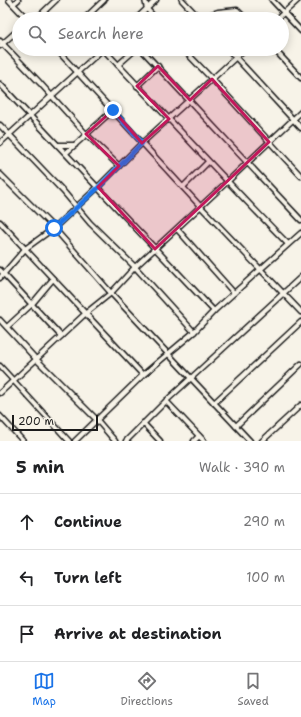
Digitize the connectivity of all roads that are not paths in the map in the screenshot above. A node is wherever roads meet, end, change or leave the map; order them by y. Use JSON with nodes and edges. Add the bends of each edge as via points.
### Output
{"nodes":[{"id":1,"x":9,"y":0,"type":"edge"},
{"id":2,"x":18,"y":0,"type":"edge"},
{"id":3,"x":56,"y":0,"type":"edge"},
{"id":4,"x":104,"y":0,"type":"edge"},
{"id":5,"x":145,"y":0,"type":"edge"},
{"id":6,"x":156,"y":0,"type":"edge"},
{"id":7,"x":182,"y":0,"type":"edge"},
{"id":8,"x":272,"y":0,"type":"edge"},
{"id":9,"x":295,"y":2,"type":"edge"},
{"id":10,"x":301,"y":2,"type":"edge"},
{"id":11,"x":14,"y":4,"type":"junction"},
{"id":12,"x":147,"y":9,"type":"junction"},
{"id":13,"x":21,"y":12,"type":"edge"},
{"id":14,"x":43,"y":12,"type":"edge"},
{"id":15,"x":91,"y":12,"type":"edge"},
{"id":16,"x":144,"y":12,"type":"edge"},
{"id":17,"x":150,"y":12,"type":"edge"},
{"id":18,"x":194,"y":12,"type":"edge"},
{"id":19,"x":218,"y":12,"type":"edge"},
{"id":20,"x":239,"y":12,"type":"edge"},
{"id":21,"x":284,"y":12,"type":"joint"},
{"id":22,"x":289,"y":18,"type":"edge"},
{"id":23,"x":301,"y":31,"type":"edge"},
{"id":24,"x":12,"y":35,"type":"edge"},
{"id":25,"x":1,"y":44,"type":"edge"},
{"id":26,"x":12,"y":55,"type":"edge"},
{"id":27,"x":13,"y":56,"type":"edge"},
{"id":28,"x":63,"y":56,"type":"edge"},
{"id":29,"x":95,"y":56,"type":"edge"},
{"id":30,"x":110,"y":56,"type":"edge"},
{"id":31,"x":128,"y":56,"type":"edge"},
{"id":32,"x":148,"y":56,"type":"edge"},
{"id":33,"x":190,"y":56,"type":"edge"},
{"id":34,"x":281,"y":56,"type":"edge"},
{"id":35,"x":236,"y":58,"type":"joint"},
{"id":36,"x":118,"y":65,"type":"junction"},
{"id":37,"x":158,"y":66,"type":"junction"},
{"id":38,"x":78,"y":72,"type":"junction"},
{"id":39,"x":301,"y":78,"type":"edge"},
{"id":40,"x":212,"y":79,"type":"junction"},
{"id":41,"x":0,"y":84,"type":"edge"},
{"id":42,"x":137,"y":86,"type":"junction"},
{"id":43,"x":52,"y":95,"type":"junction"},
{"id":44,"x":190,"y":100,"type":"junction"},
{"id":45,"x":113,"y":110,"type":"junction"},
{"id":46,"x":301,"y":112,"type":"edge"},
{"id":47,"x":30,"y":116,"type":"junction"},
{"id":48,"x":169,"y":119,"type":"junction"},
{"id":49,"x":292,"y":120,"type":"junction"},
{"id":50,"x":0,"y":125,"type":"edge"},
{"id":51,"x":301,"y":128,"type":"edge"},
{"id":52,"x":86,"y":134,"type":"junction"},
{"id":53,"x":9,"y":135,"type":"junction"},
{"id":54,"x":269,"y":142,"type":"junction"},
{"id":55,"x":0,"y":143,"type":"edge"},
{"id":56,"x":142,"y":143,"type":"junction"},
{"id":57,"x":75,"y":144,"type":"junction"},
{"id":58,"x":58,"y":146,"type":"junction"},
{"id":59,"x":66,"y":153,"type":"junction"},
{"id":60,"x":208,"y":162,"type":"junction"},
{"id":61,"x":248,"y":163,"type":"junction"},
{"id":62,"x":119,"y":166,"type":"junction"},
{"id":63,"x":0,"y":174,"type":"edge"},
{"id":64,"x":301,"y":176,"type":"edge"},
{"id":65,"x":227,"y":182,"type":"junction"},
{"id":66,"x":183,"y":187,"type":"junction"},
{"id":67,"x":98,"y":188,"type":"junction"},
{"id":68,"x":77,"y":206,"type":"junction"},
{"id":69,"x":201,"y":207,"type":"junction"},
{"id":70,"x":301,"y":220,"type":"edge"},
{"id":71,"x":0,"y":222,"type":"edge"},
{"id":72,"x":54,"y":228,"type":"junction"},
{"id":73,"x":177,"y":229,"type":"junction"},
{"id":74,"x":301,"y":233,"type":"edge"},
{"id":75,"x":288,"y":244,"type":"junction"},
{"id":76,"x":25,"y":249,"type":"junction"},
{"id":77,"x":156,"y":249,"type":"junction"},
{"id":78,"x":135,"y":267,"type":"junction"},
{"id":79,"x":260,"y":269,"type":"junction"},
{"id":80,"x":0,"y":270,"type":"edge"},
{"id":81,"x":4,"y":274,"type":"junction"},
{"id":82,"x":0,"y":278,"type":"edge"},
{"id":83,"x":301,"y":278,"type":"edge"},
{"id":84,"x":53,"y":279,"type":"junction"},
{"id":85,"x":111,"y":293,"type":"junction"},
{"id":86,"x":234,"y":293,"type":"junction"},
{"id":87,"x":284,"y":294,"type":"junction"},
{"id":88,"x":32,"y":304,"type":"junction"},
{"id":89,"x":214,"y":311,"type":"junction"},
{"id":90,"x":301,"y":312,"type":"edge"},
{"id":91,"x":86,"y":313,"type":"junction"},
{"id":92,"x":0,"y":320,"type":"edge"},
{"id":93,"x":301,"y":322,"type":"edge"},
{"id":94,"x":7,"y":327,"type":"junction"},
{"id":95,"x":194,"y":332,"type":"junction"},
{"id":96,"x":61,"y":336,"type":"junction"},
{"id":97,"x":168,"y":353,"type":"junction"},
{"id":98,"x":36,"y":359,"type":"junction"},
{"id":99,"x":301,"y":364,"type":"edge"},
{"id":100,"x":0,"y":366,"type":"edge"},
{"id":101,"x":143,"y":375,"type":"junction"},
{"id":102,"x":192,"y":378,"type":"junction"},
{"id":103,"x":13,"y":380,"type":"junction"},
{"id":104,"x":0,"y":393,"type":"edge"},
{"id":105,"x":166,"y":401,"type":"junction"},
{"id":106,"x":214,"y":403,"type":"junction"},
{"id":107,"x":301,"y":405,"type":"edge"},
{"id":108,"x":0,"y":416,"type":"edge"},
{"id":109,"x":97,"y":420,"type":"junction"},
{"id":110,"x":143,"y":423,"type":"junction"},
{"id":111,"x":236,"y":426,"type":"junction"},
{"id":112,"x":199,"y":436,"type":"junction"},
{"id":113,"x":24,"y":441,"type":"edge"},
{"id":114,"x":69,"y":441,"type":"edge"},
{"id":115,"x":75,"y":441,"type":"edge"},
{"id":116,"x":114,"y":441,"type":"edge"},
{"id":117,"x":126,"y":441,"type":"edge"},
{"id":118,"x":160,"y":441,"type":"edge"},
{"id":119,"x":194,"y":441,"type":"edge"},
{"id":120,"x":204,"y":441,"type":"edge"},
{"id":121,"x":250,"y":441,"type":"edge"},
{"id":122,"x":262,"y":441,"type":"edge"}],
"edges":[{"from":1,"to":11,"type":"street"},
{"from":2,"to":11,"type":"street"},
{"from":3,"to":14,"type":"street"},
{"from":4,"to":15,"type":"street"},
{"from":5,"to":12,"type":"street"},
{"from":6,"to":12,"type":"street"},
{"from":7,"to":18,"type":"street"},
{"from":8,"to":21,"type":"street"},
{"from":9,"to":10,"type":"street"},
{"from":9,"to":21,"type":"street"},
{"from":11,"to":13,"type":"street"},
{"from":12,"to":16,"type":"street"},
{"from":12,"to":17,"type":"street"},
{"from":19,"to":20,"type":"street"},
{"from":22,"to":23,"type":"street"},
{"from":24,"to":25,"type":"street"},
{"from":25,"to":26,"type":"street"},
{"from":27,"to":43,"type":"street"},
{"from":28,"to":38,"type":"street"},
{"from":29,"to":38,"type":"street"},
{"from":30,"to":36,"type":"street"},
{"from":31,"to":36,"type":"street"},
{"from":32,"to":37,"type":"street"},
{"from":33,"to":40,"type":"street"},
{"from":34,"to":39,"type":"street"},
{"from":35,"to":40,"type":"street"},
{"from":35,"to":49,"type":"street"},
{"from":36,"to":42,"type":"street"},
{"from":37,"to":42,"type":"street"},
{"from":37,"to":44,"type":"street"},
{"from":38,"to":43,"type":"street"},
{"from":38,"to":45,"type":"street"},
{"from":40,"to":44,"type":"street"},
{"from":40,"to":54,"type":"street"},
{"from":41,"to":47,"type":"street"},
{"from":42,"to":48,"type":"street"},
{"from":43,"to":47,"type":"street"},
{"from":43,"to":52,"type":"street"},
{"from":44,"to":48,"type":"street"},
{"from":44,"to":61,"type":"street"},
{"from":45,"to":52,"type":"street"},
{"from":45,"to":56,"type":"street"},
{"from":46,"to":49,"type":"street"},
{"from":47,"to":53,"type":"street"},
{"from":47,"to":58,"type":"street"},
{"from":48,"to":56,"type":"street"},
{"from":48,"to":60,"type":"street"},
{"from":49,"to":51,"type":"street"},
{"from":49,"to":54,"type":"street"},
{"from":50,"to":53,"type":"street"},
{"from":52,"to":57,"type":"street"},
{"from":52,"to":62,"type":"street"},
{"from":53,"to":55,"type":"street"},
{"from":53,"to":68,"type":"street"},
{"from":54,"to":61,"type":"street"},
{"from":54,"to":64,"type":"street"},
{"from":56,"to":62,"type":"street"},
{"from":56,"to":66,"type":"street"},
{"from":57,"to":58,"type":"street"},
{"from":57,"to":59,"type":"street"},
{"from":58,"to":59,"type":"street"},
{"from":59,"to":67,"type":"street"},
{"from":60,"to":65,"type":"street"},
{"from":60,"to":66,"type":"street"},
{"from":61,"to":65,"type":"street"},
{"from":61,"to":70,"type":"street"},
{"from":62,"to":67,"type":"street"},
{"from":63,"to":72,"type":"street"},
{"from":65,"to":69,"type":"street"},
{"from":65,"to":75,"type":"street"},
{"from":66,"to":69,"type":"street"},
{"from":67,"to":68,"type":"street"},
{"from":67,"to":77,"type":"street"},
{"from":68,"to":72,"type":"street"},
{"from":68,"to":78,"type":"street","via":[[90,223]]},
{"from":69,"to":73,"type":"street"},
{"from":69,"to":79,"type":"street"},
{"from":71,"to":76,"type":"street"},
{"from":72,"to":76,"type":"street"},
{"from":72,"to":85,"type":"street"},
{"from":73,"to":77,"type":"street"},
{"from":73,"to":86,"type":"street"},
{"from":74,"to":75,"type":"street"},
{"from":75,"to":79,"type":"street"},
{"from":76,"to":81,"type":"street"},
{"from":76,"to":84,"type":"street"},
{"from":77,"to":78,"type":"street"},
{"from":77,"to":89,"type":"street"},
{"from":78,"to":85,"type":"street"},
{"from":78,"to":95,"type":"street"},
{"from":79,"to":86,"type":"street"},
{"from":79,"to":87,"type":"street"},
{"from":80,"to":81,"type":"street"},
{"from":81,"to":82,"type":"street"},
{"from":81,"to":88,"type":"street"},
{"from":83,"to":87,"type":"street"},
{"from":84,"to":88,"type":"street"},
{"from":84,"to":91,"type":"street"},
{"from":85,"to":91,"type":"street"},
{"from":85,"to":97,"type":"street"},
{"from":86,"to":89,"type":"street"},
{"from":87,"to":90,"type":"street"},
{"from":87,"to":102,"type":"street"},
{"from":88,"to":94,"type":"street"},
{"from":88,"to":96,"type":"street"},
{"from":89,"to":95,"type":"street"},
{"from":91,"to":96,"type":"street"},
{"from":91,"to":101,"type":"street"},
{"from":92,"to":94,"type":"street"},
{"from":93,"to":106,"type":"street"},
{"from":94,"to":98,"type":"street"},
{"from":95,"to":97,"type":"street"},
{"from":96,"to":98,"type":"street"},
{"from":97,"to":101,"type":"street"},
{"from":97,"to":102,"type":"street"},
{"from":98,"to":103,"type":"street"},
{"from":98,"to":109,"type":"street"},
{"from":99,"to":111,"type":"street"},
{"from":100,"to":103,"type":"street"},
{"from":101,"to":109,"type":"street"},
{"from":102,"to":105,"type":"street"},
{"from":102,"to":106,"type":"street"},
{"from":103,"to":104,"type":"street"},
{"from":103,"to":114,"type":"street"},
{"from":105,"to":110,"type":"street"},
{"from":105,"to":112,"type":"street"},
{"from":106,"to":111,"type":"street"},
{"from":107,"to":122,"type":"street"},
{"from":108,"to":113,"type":"street"},
{"from":109,"to":115,"type":"street"},
{"from":109,"to":116,"type":"street"},
{"from":110,"to":117,"type":"street"},
{"from":110,"to":118,"type":"street"},
{"from":111,"to":121,"type":"street"},
{"from":112,"to":119,"type":"street"},
{"from":112,"to":120,"type":"street"}]}
